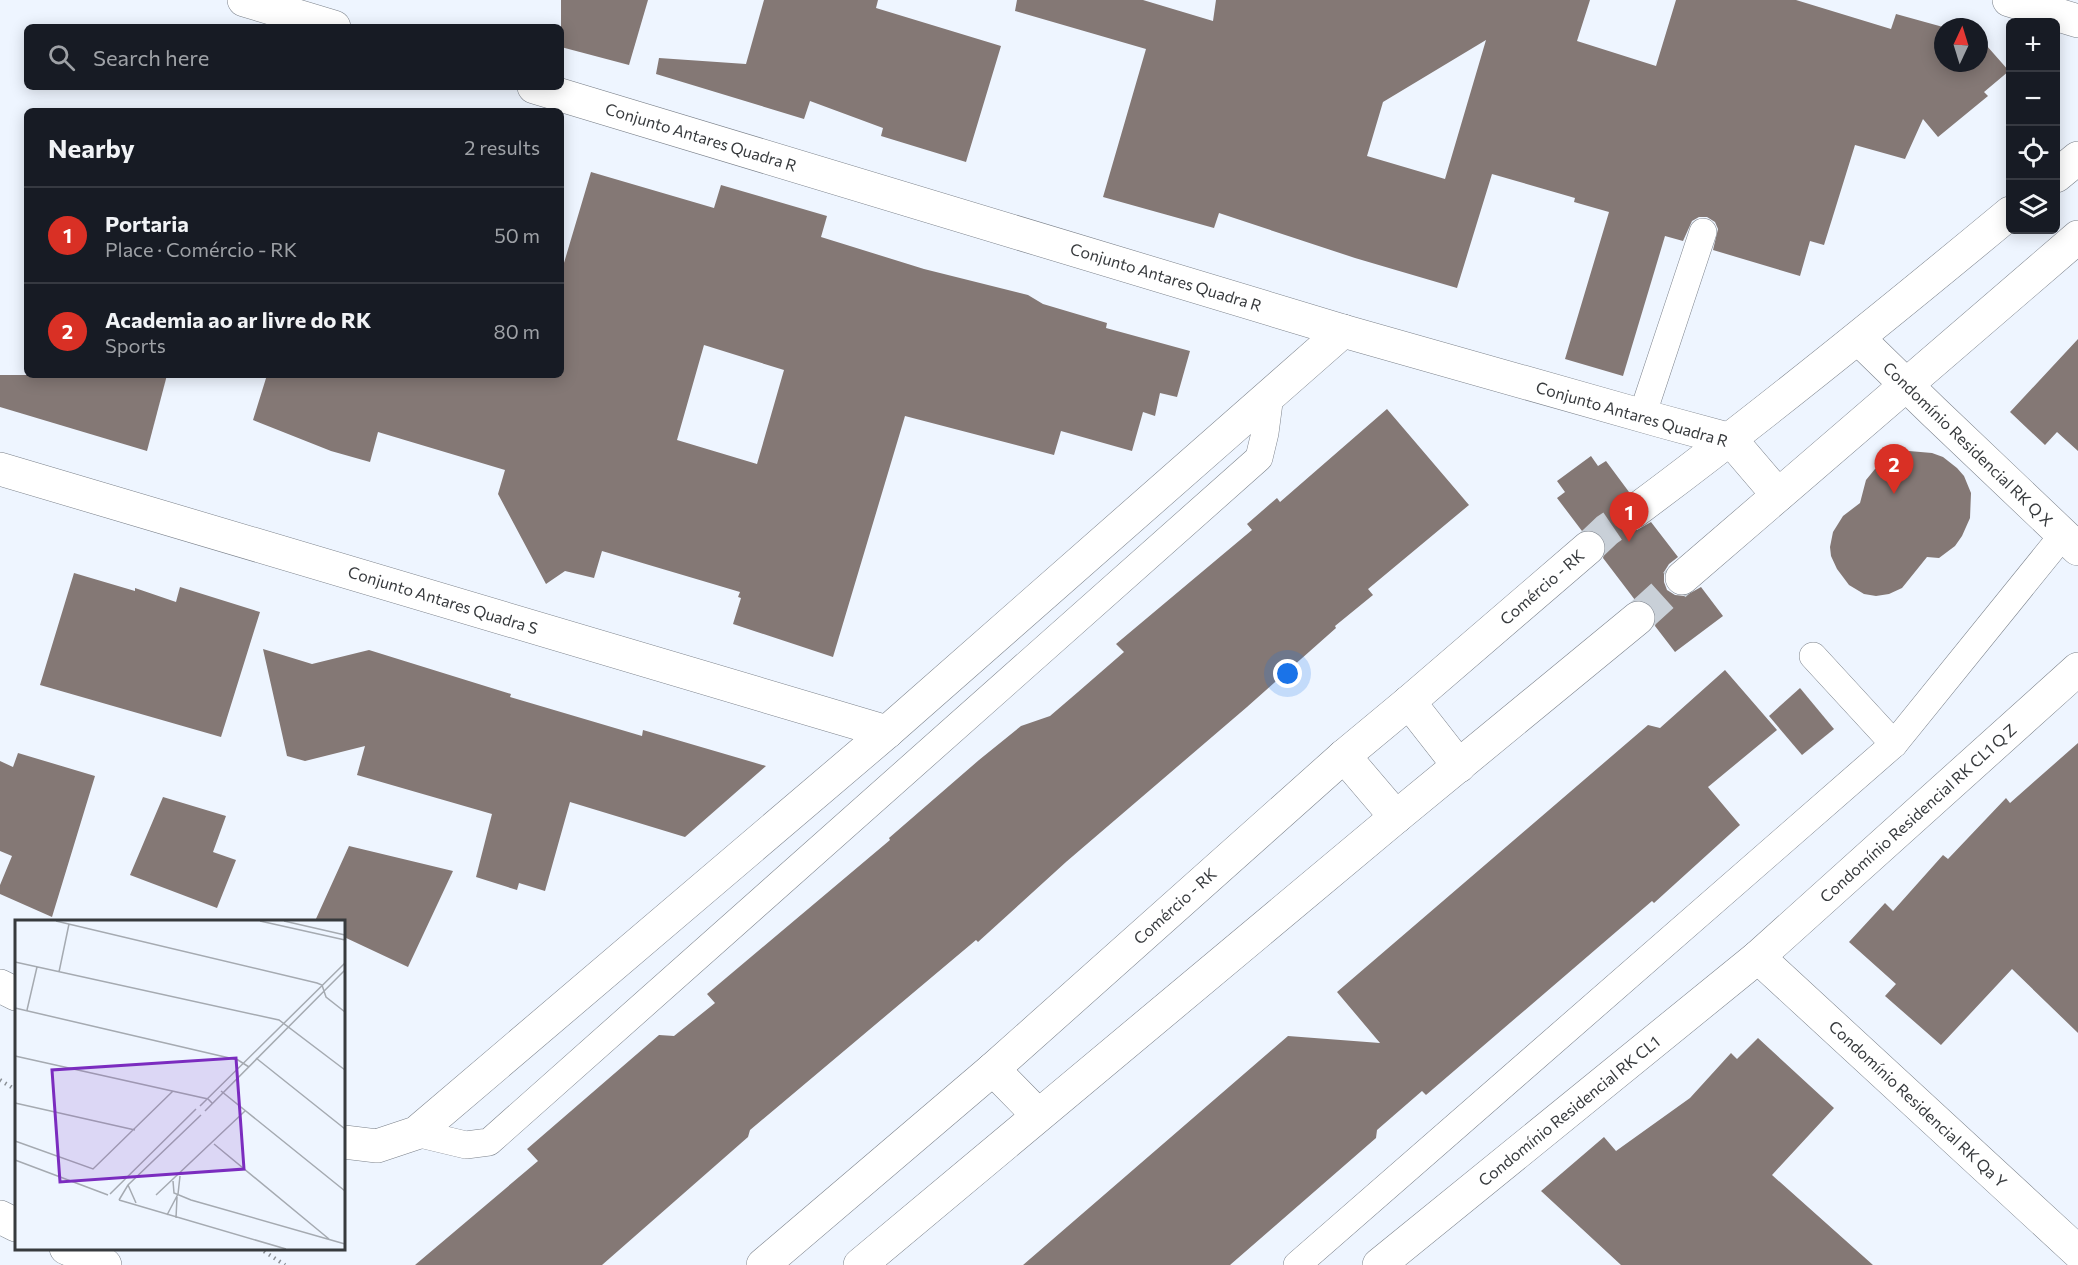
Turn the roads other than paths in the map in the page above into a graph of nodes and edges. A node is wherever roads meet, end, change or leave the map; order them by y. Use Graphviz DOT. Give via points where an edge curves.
graph roads {
  1 [pos="244,0"];
  2 [pos="2009,0"];
  3 [pos="2078,21"];
  4 [pos="324,24"];
  5 [pos="544,90"];
  6 [pos="2078,158"];
  7 [pos="2060,172"];
  8 [pos="2006,216"];
  9 [pos="1702,232"];
  10 [pos="2078,237"];
  11 [pos="1343,331"];
  12 [pos="1859,339"];
  13 [pos="1906,386"];
  14 [pos="1270,395"];
  15 [pos="1642,416"];
  16 [pos="1731,440"];
  17 [pos="0,469"];
  18 [pos="1778,495"];
  19 [pos="1635,511"];
  20 [pos="2070,542"];
  21 [pos="1588,548"];
  22 [pos="1682,578"];
  23 [pos="1638,618"];
  24 [pos="1813,656"];
  25 [pos="2078,669"];
  26 [pos="1409,702"];
  27 [pos="887,732"];
  28 [pos="1893,744"];
  29 [pos="1344,756"];
  30 [pos="1459,766"];
  31 [pos="1396,817"];
  32 [pos="1758,957"];
  33 [pos="0,986"];
  34 [pos="15,994"];
  35 [pos="993,1069"];
  36 [pos="1038,1115"];
  37 [pos="416,1133"];
  38 [pos="345,1142"];
  39 [pos="0,1217"];
  40 [pos="15,1224"];
  41 [pos="2078,1252"];
  42 [pos="77,1255"];
  43 [pos="105,1265"];
  44 [pos="763,1265"];
  45 [pos="860,1265"];
  46 [pos="1297,1265"];
  47 [pos="1379,1265"];
  1 -- 4 [label="street"];
  2 -- 3 [label="street"];
  5 -- 11 [label="street, Conjunto Antares Quadra R"];
  6 -- 7 [label="street"];
  8 -- 12 [label="street"];
  9 -- 15 [label="lane"];
  10 -- 13 [label="street"];
  11 -- 14 [label="street"];
  11 -- 15 [label="street, Conjunto Antares Quadra R"];
  12 -- 13 [label="street, Condomínio Residencial RK Q X"];
  12 -- 16 [label="street"];
  13 -- 18 [label="street"];
  13 -- 20 [label="street, Condomínio Residencial RK Q X"];
  14 -- 27 [label="street"];
  14 -- 37 [label="lane" via="1259,458 489,1142 466,1145"];
  15 -- 16 [label="street, Conjunto Antares Quadra R"];
  16 -- 18 [label="street, Conjunto Antares Quadra R"];
  16 -- 19 [label="street"];
  17 -- 27 [label="street, Conjunto Antares Quadra S"];
  18 -- 22 [label="street"];
  20 -- 28 [label="lane"];
  21 -- 26 [label="street, Comércio - RK"];
  23 -- 30 [label="street"];
  24 -- 28 [label="lane"];
  25 -- 32 [label="street, Condomínio Residencial RK CL1 Q Z"];
  26 -- 29 [label="street, Comércio - RK"];
  26 -- 30 [label="street"];
  27 -- 37 [label="street"];
  28 -- 46 [label="lane"];
  29 -- 31 [label="street"];
  29 -- 35 [label="street, Comércio - RK"];
  30 -- 31 [label="street"];
  31 -- 36 [label="street"];
  32 -- 41 [label="street, Condomínio Residencial RK Qa Y"];
  32 -- 47 [label="street, Condomínio Residencial RK CL1"];
  33 -- 34 [label="street"];
  35 -- 36 [label="street"];
  35 -- 44 [label="street, Comércio - RK"];
  36 -- 45 [label="street"];
  37 -- 38 [label="street" via="377,1146"];
  39 -- 40 [label="street"];
  42 -- 43 [label="street"];
}
